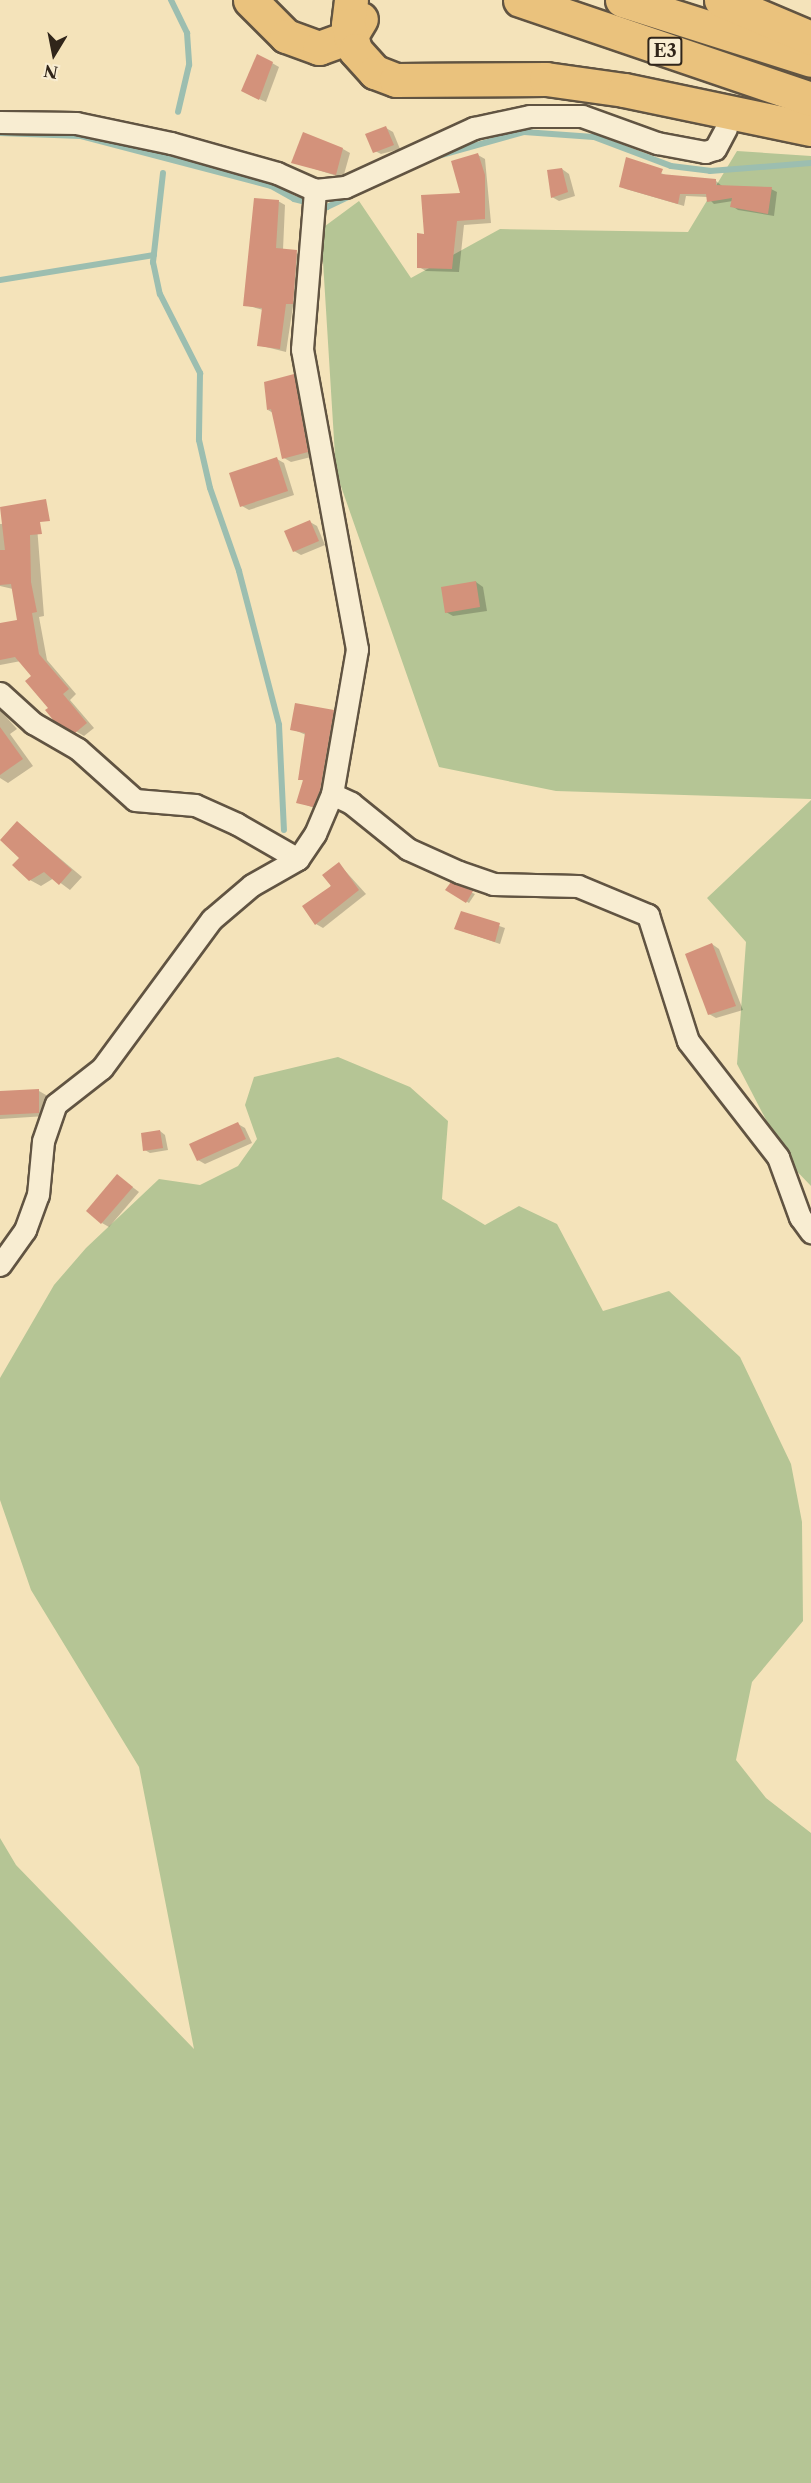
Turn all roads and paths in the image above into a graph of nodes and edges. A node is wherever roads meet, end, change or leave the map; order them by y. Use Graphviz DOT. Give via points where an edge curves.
graph roads {
  1 [pos="250,0"];
  2 [pos="351,0"];
  3 [pos="367,0"];
  4 [pos="520,0"];
  5 [pos="622,0"];
  6 [pos="721,0"];
  7 [pos="350,37"];
  8 [pos="811,39"];
  9 [pos="811,60"];
  10 [pos="811,99"];
  11 [pos="0,122"];
  12 [pos="726,128"];
  13 [pos="811,129"];
  14 [pos="313,200"];
  15 [pos="0,693"];
  16 [pos="332,794"];
  17 [pos="298,859"];
  18 [pos="811,1232"];
  19 [pos="0,1265"];
  1 -- 7 [label="highway" via="286,36 303,45 333,46"];
  2 -- 7 [label="highway"];
  3 -- 7 [label="highway"];
  4 -- 10 [label="highway, E3"];
  5 -- 9 [label="highway, E3"];
  6 -- 8 [label="highway"];
  7 -- 13 [label="highway" via="362,62 396,80 546,79 624,90"];
  11 -- 14 [label="street" via="76,123 171,143 277,173"];
  12 -- 14 [label="street" via="715,149 705,152 657,143 582,116 530,116 474,128"];
  14 -- 16 [label="street" via="302,349 357,649"];
  15 -- 17 [label="street" via="33,723 78,749 135,800 195,806 237,824"];
  16 -- 17 [label="street" via="315,834"];
  16 -- 18 [label="street" via="351,803 408,849 459,872 493,884 578,886 648,915 688,1041 778,1157 800,1217"];
  17 -- 19 [label="street" via="252,885 212,919 102,1068 56,1104 43,1141 38,1195 25,1230"];
}
